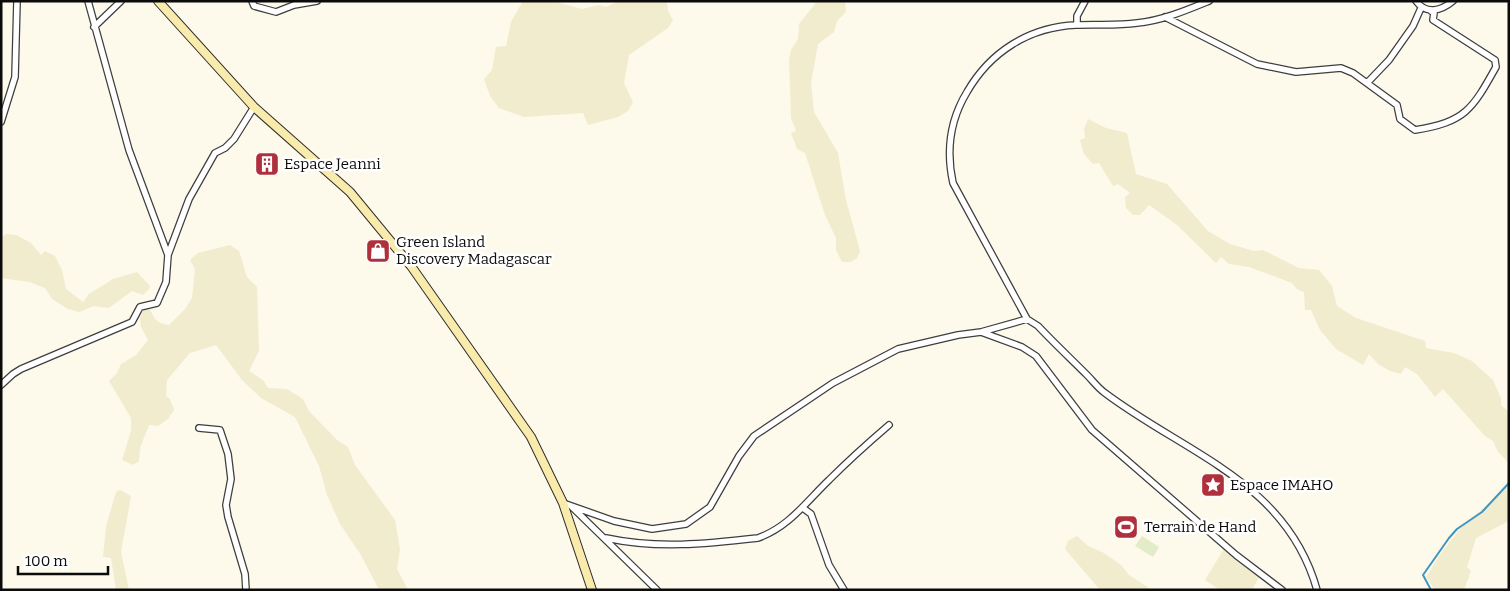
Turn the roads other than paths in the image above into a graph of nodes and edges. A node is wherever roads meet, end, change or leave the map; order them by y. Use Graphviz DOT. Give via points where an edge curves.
graph roads {
  1 [pos="17,1"];
  2 [pos="88,1"];
  3 [pos="121,1"];
  4 [pos="158,1"];
  5 [pos="252,1"];
  6 [pos="317,1"];
  7 [pos="1085,1"];
  8 [pos="1209,1"];
  9 [pos="1416,1"];
  10 [pos="1453,1"];
  11 [pos="1421,8"];
  12 [pos="1431,10"];
  13 [pos="1165,17"];
  14 [pos="1077,25"];
  15 [pos="94,27"];
  16 [pos="1368,82"];
  17 [pos="254,106"];
  18 [pos="1,122"];
  19 [pos="168,256"];
  20 [pos="1027,319"];
  21 [pos="981,332"];
  22 [pos="1,385"];
  23 [pos="889,426"];
  24 [pos="199,428"];
  25 [pos="563,502"];
  26 [pos="572,507"];
  27 [pos="803,508"];
  28 [pos="606,538"];
  29 [pos="246,590"];
  30 [pos="592,590"];
  31 [pos="657,590"];
  32 [pos="844,590"];
  33 [pos="1282,590"];
  34 [pos="1317,590"];
  1 -- 18 [label="street" via="16,77"];
  2 -- 15 [label="street"];
  3 -- 15 [label="street"];
  4 -- 17 [label="main road"];
  5 -- 6 [label="street" via="254,6 276,12 294,4"];
  7 -- 14 [label="street" via="1077,16"];
  8 -- 13 [label="street"];
  9 -- 11 [label="street"];
  10 -- 12 [label="street" via="1444,9"];
  11 -- 12 [label="street"];
  11 -- 16 [label="street" via="1413,26"];
  12 -- 16 [label="street" via="1433,20 1495,60 1496,67 1472,106 1457,118 1415,130 1400,119 1397,105"];
  13 -- 14 [label="street" via="1121,25"];
  13 -- 16 [label="street" via="1257,64 1296,72 1341,68"];
  14 -- 20 [label="street" via="1032,34 1012,44 985,65 956,112 950,137 949,162 953,183"];
  15 -- 19 [label="street" via="129,150"];
  17 -- 19 [label="street" via="234,139 215,153 186,207"];
  17 -- 25 [label="main road" via="350,192 398,248 531,437"];
  19 -- 22 [label="street" via="166,282 157,303 140,307 132,322 21,369"];
  20 -- 21 [label="street"];
  20 -- 34 [label="street" via="1104,392 1268,503 1300,546"];
  21 -- 26 [label="street" via="958,334 898,349 812,396 754,436 710,507 686,524 652,529"];
  21 -- 33 [label="street" via="1022,347 1036,356 1092,430 1236,555"];
  23 -- 27 [label="street"];
  24 -- 29 [label="street" via="220,430 228,454 231,490 226,505 245,574"];
  25 -- 26 [label="street"];
  25 -- 30 [label="main road"];
  26 -- 28 [label="street"];
  27 -- 28 [label="street" via="790,521 758,538 686,546 631,544"];
  27 -- 32 [label="street" via="811,514 829,565"];
  28 -- 31 [label="street"];
}
